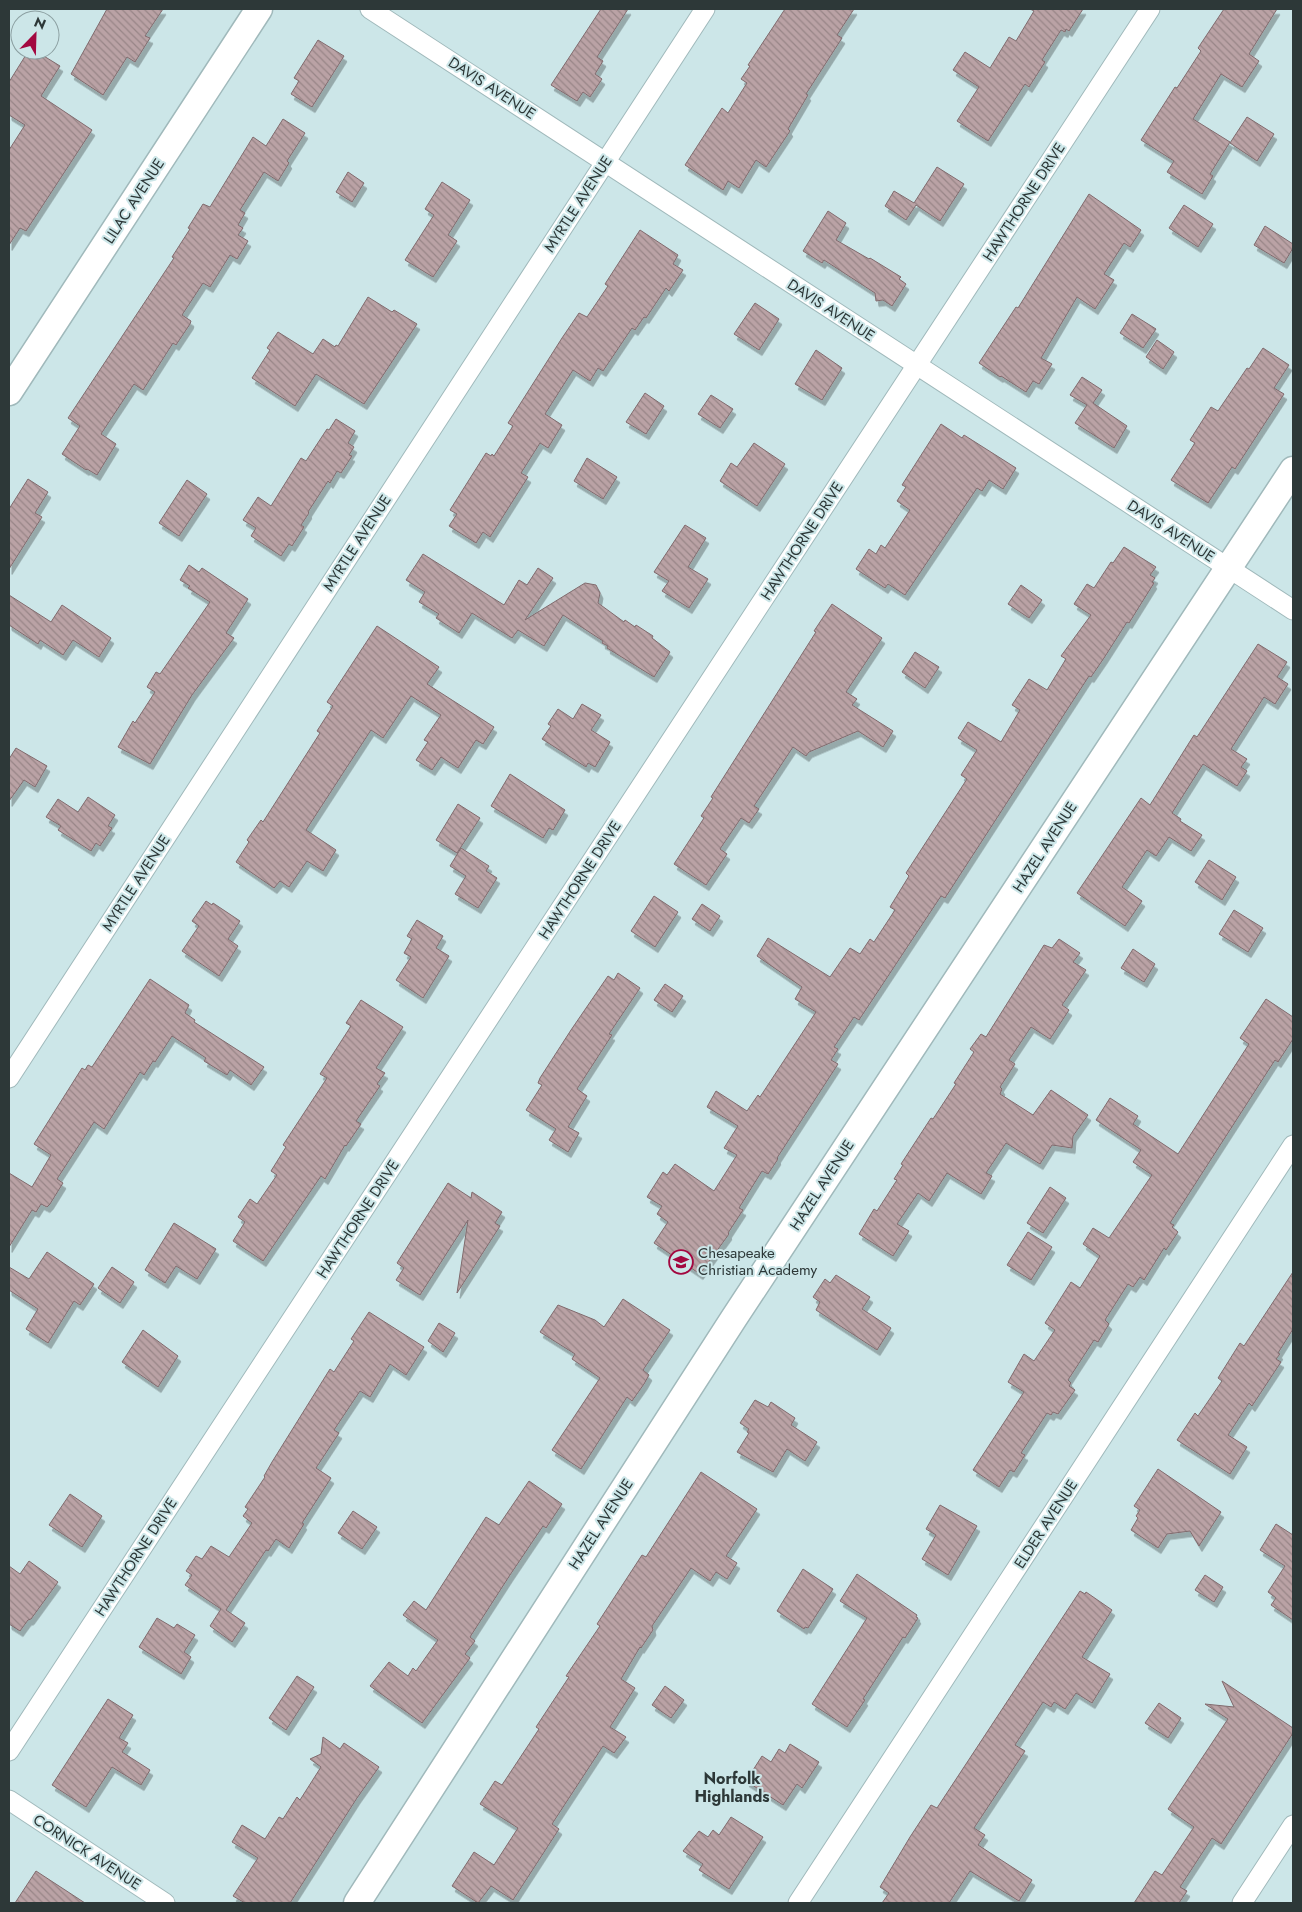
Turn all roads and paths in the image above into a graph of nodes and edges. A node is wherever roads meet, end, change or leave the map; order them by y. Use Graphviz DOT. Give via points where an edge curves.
graph roads {
  1 [pos="259,9"];
  2 [pos="370,9"];
  3 [pos="705,9"];
  4 [pos="1150,9"];
  5 [pos="605,162"];
  6 [pos="917,365"];
  7 [pos="9,392"];
  8 [pos="1293,470"];
  9 [pos="1229,568"];
  10 [pos="1293,610"];
  11 [pos="9,1078"];
  12 [pos="1293,1145"];
  13 [pos="9,1751"];
  14 [pos="9,1800"];
  15 [pos="1293,1825"];
  16 [pos="165,1903"];
  17 [pos="357,1903"];
  18 [pos="798,1903"];
  19 [pos="1242,1903"];
  1 -- 7 [label="street, LILAC AVENUE"];
  2 -- 5 [label="street, DAVIS AVENUE"];
  3 -- 5 [label="street, MYRTLE AVENUE"];
  4 -- 6 [label="street, HAWTHORNE DRIVE"];
  5 -- 6 [label="street, DAVIS AVENUE"];
  5 -- 11 [label="street, MYRTLE AVENUE"];
  6 -- 9 [label="street, DAVIS AVENUE"];
  6 -- 13 [label="street, HAWTHORNE DRIVE"];
  8 -- 9 [label="street, HAZEL AVENUE"];
  9 -- 10 [label="street, DAVIS AVENUE"];
  9 -- 17 [label="street, HAZEL AVENUE" via="734,1318"];
  12 -- 18 [label="street, ELDER AVENUE"];
  14 -- 16 [label="street, CORNICK AVENUE"];
  15 -- 19 [label="street"];
}
